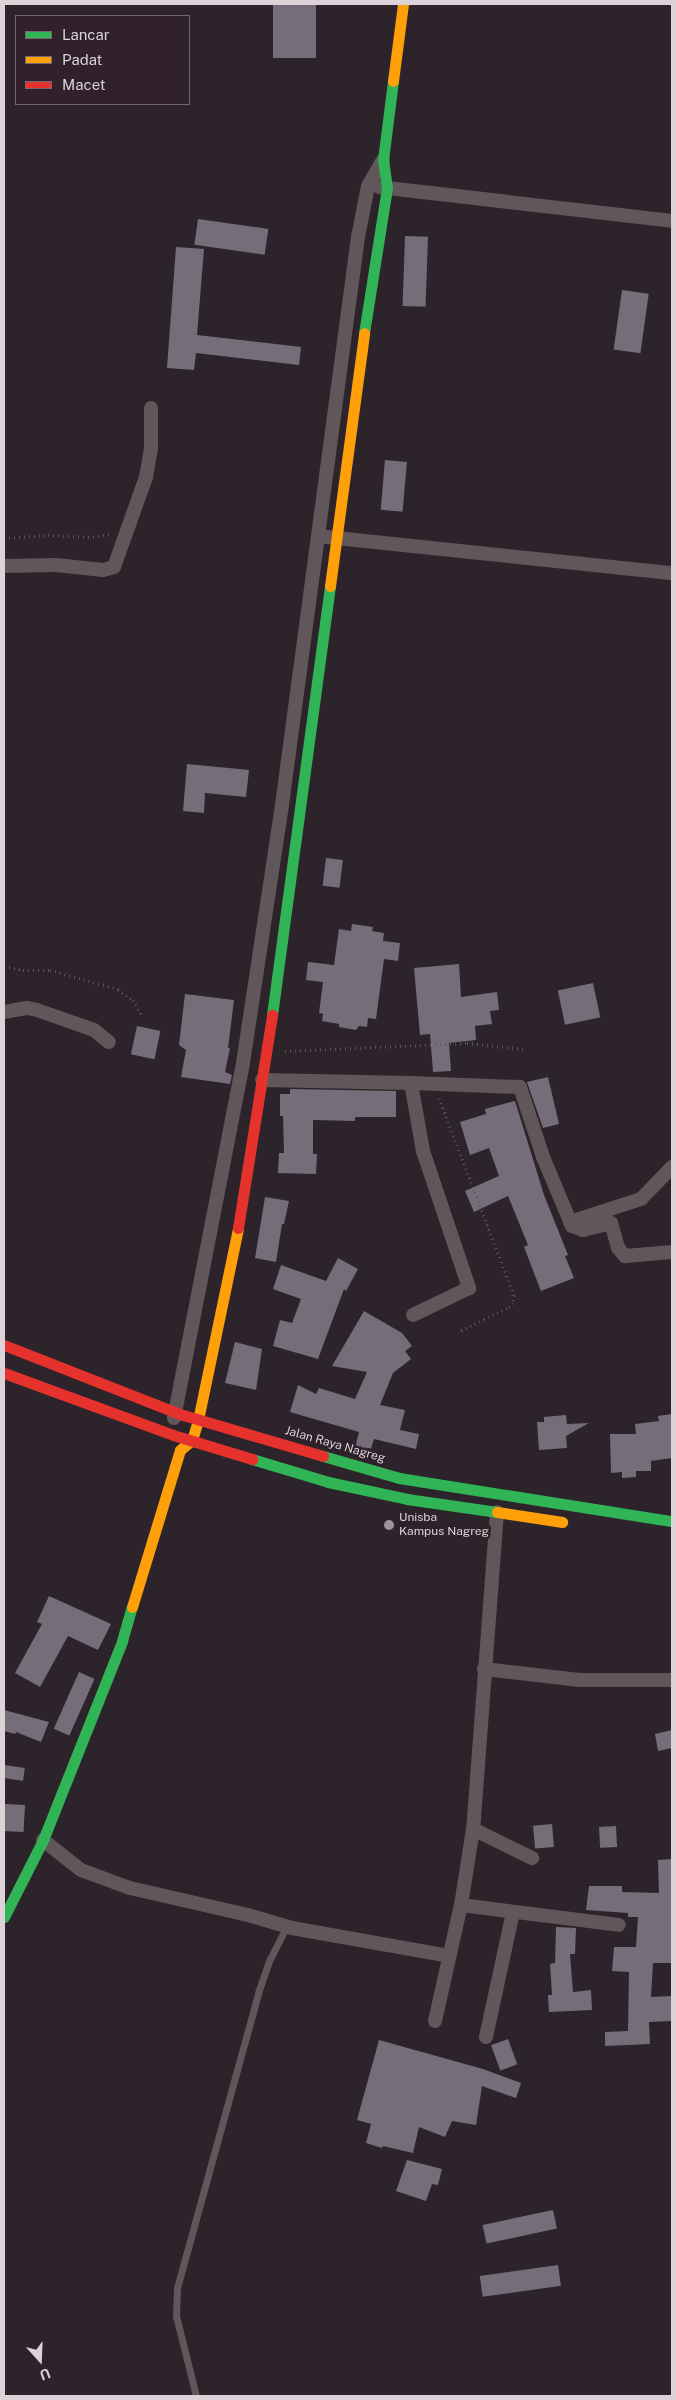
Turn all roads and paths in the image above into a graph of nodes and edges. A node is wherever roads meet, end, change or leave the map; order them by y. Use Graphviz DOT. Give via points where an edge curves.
graph roads {
  1 [pos="403,4"];
  2 [pos="383,160"];
  3 [pos="368,186"];
  4 [pos="387,188"];
  5 [pos="672,221"];
  6 [pos="151,408"];
  7 [pos="112,531"];
  8 [pos="318,536"];
  9 [pos="4,538"];
  10 [pos="337,538"];
  11 [pos="4,566"];
  12 [pos="672,573"];
  13 [pos="4,966"];
  14 [pos="4,1012"];
  15 [pos="141,1014"];
  16 [pos="109,1042"];
  17 [pos="524,1049"];
  18 [pos="266,1051"];
  19 [pos="262,1080"];
  20 [pos="411,1082"];
  21 [pos="434,1084"];
  22 [pos="235,1107"];
  23 [pos="257,1113"];
  24 [pos="672,1167"];
  25 [pos="570,1222"];
  26 [pos="672,1252"];
  27 [pos="413,1315"];
  28 [pos="460,1330"];
  29 [pos="4,1345"];
  30 [pos="4,1373"];
  31 [pos="174,1411"];
  32 [pos="198,1420"];
  33 [pos="173,1435"];
  34 [pos="192,1440"];
  35 [pos="180,1450"];
  36 [pos="497,1512"];
  37 [pos="672,1521"];
  38 [pos="575,1523"];
  39 [pos="484,1669"];
  40 [pos="672,1680"];
  41 [pos="473,1828"];
  42 [pos="43,1840"];
  43 [pos="532,1858"];
  44 [pos="461,1905"];
  45 [pos="513,1912"];
  46 [pos="4,1918"];
  47 [pos="287,1926"];
  48 [pos="619,1926"];
  49 [pos="449,1956"];
  50 [pos="434,2020"];
  51 [pos="486,2037"];
  52 [pos="196,2396"];
  1 -- 2 [label="main road"];
  2 -- 3 [label="street"];
  2 -- 4 [label="main road"];
  3 -- 4 [label="street"];
  3 -- 8 [label="street" via="358,237"];
  4 -- 5 [label="street"];
  4 -- 10 [label="main road"];
  6 -- 11 [label="street" via="151,448 146,477 114,567 103,570"];
  7 -- 9 [label="path" via="105,536 92,537"];
  8 -- 10 [label="street"];
  8 -- 22 [label="street" via="282,804"];
  10 -- 12 [label="street"];
  10 -- 18 [label="main road"];
  13 -- 15 [label="path" via="50,970 118,989 133,1000"];
  14 -- 16 [label="street" via="27,1008 37,1010 86,1027"];
  17 -- 18 [label="path" via="467,1043"];
  18 -- 19 [label="main road"];
  19 -- 20 [label="street"];
  19 -- 23 [label="main road"];
  20 -- 21 [label="street"];
  20 -- 27 [label="street" via="421,1145 469,1288"];
  21 -- 25 [label="street" via="520,1087 543,1157"];
  21 -- 28 [label="path" via="514,1295 508,1308"];
  22 -- 23 [label="street"];
  22 -- 31 [label="street"];
  23 -- 32 [label="main road" via="244,1198"];
  24 -- 25 [label="street" via="641,1199"];
  25 -- 26 [label="street" via="583,1230 611,1223 618,1248 625,1256"];
  29 -- 31 [label="main road, Jalan Raya Nagreg"];
  30 -- 33 [label="main road"];
  31 -- 32 [label="main road, Jalan Raya Nagreg"];
  31 -- 33 [label="street"];
  32 -- 34 [label="main road"];
  32 -- 37 [label="main road, Jalan Raya Nagreg" via="400,1478"];
  33 -- 34 [label="main road"];
  33 -- 35 [label="street"];
  34 -- 35 [label="main road"];
  34 -- 36 [label="main road" via="328,1482 407,1499"];
  35 -- 42 [label="main road" via="122,1641"];
  36 -- 38 [label="main road"];
  36 -- 39 [label="street"];
  39 -- 40 [label="street" via="579,1680"];
  39 -- 41 [label="street"];
  41 -- 43 [label="street"];
  41 -- 44 [label="street"];
  42 -- 46 [label="main road"];
  42 -- 47 [label="street" via="81,1870 130,1888"];
  44 -- 45 [label="street"];
  44 -- 49 [label="street"];
  45 -- 48 [label="street"];
  45 -- 51 [label="street"];
  47 -- 49 [label="street"];
  47 -- 52 [label="lane" via="258,1993 177,2288 176,2316"];
  49 -- 50 [label="street"];
}
